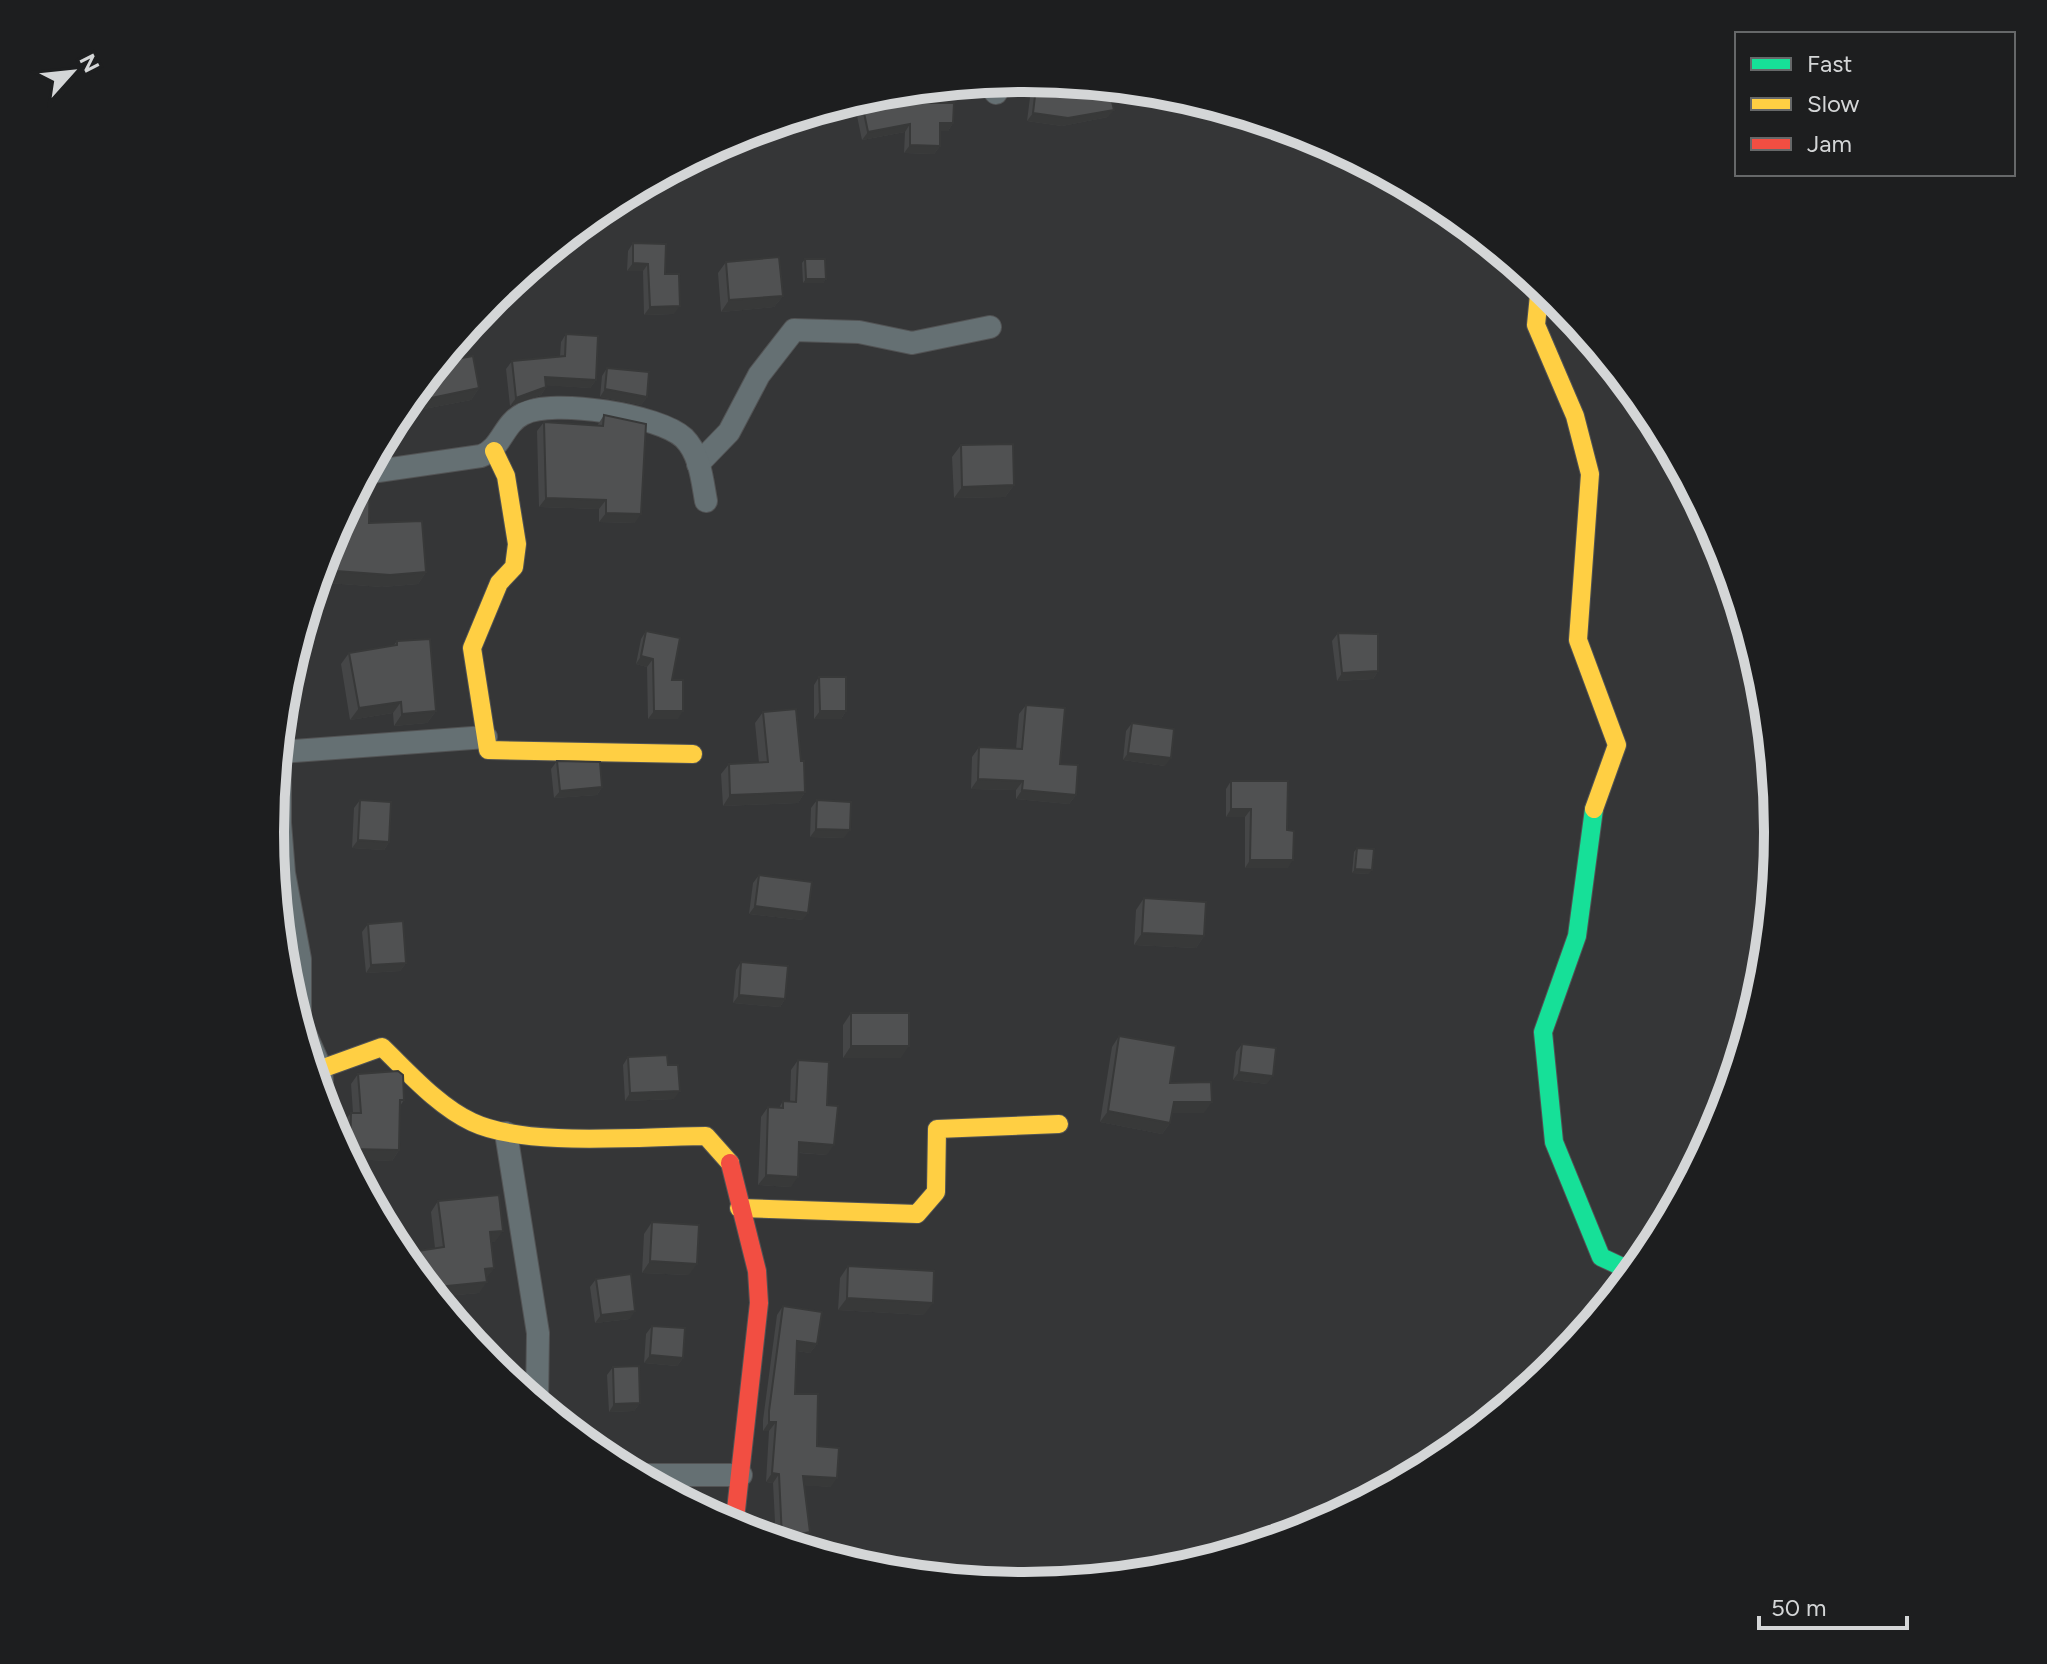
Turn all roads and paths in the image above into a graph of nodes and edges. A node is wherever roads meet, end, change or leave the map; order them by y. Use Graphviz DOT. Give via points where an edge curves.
graph roads {
  1 [pos="1538,301"];
  2 [pos="990,327"];
  3 [pos="494,451"];
  4 [pos="698,464"];
  5 [pos="378,472"];
  6 [pos="706,501"];
  7 [pos="486,737"];
  8 [pos="288,751"];
  9 [pos="693,754"];
  10 [pos="285,878"];
  11 [pos="300,983"];
  12 [pos="323,1068"];
  13 [pos="1059,1124"];
  14 [pos="506,1133"];
  15 [pos="739,1208"];
  16 [pos="1622,1267"];
  17 [pos="537,1389"];
  18 [pos="657,1475"];
  19 [pos="741,1475"];
  20 [pos="737,1515"];
  1 -- 16 [label="street" via="1536,325 1575,416 1590,474 1578,640 1617,745 1596,798 1577,936 1543,1032 1554,1142 1601,1257"];
  2 -- 4 [label="street" via="912,343 859,332 794,330 759,375 729,432"];
  3 -- 4 [label="street" via="522,414 580,408 657,424 681,436"];
  3 -- 5 [label="street"];
  3 -- 7 [label="street" via="506,476 517,544 514,567 499,583 472,648"];
  4 -- 6 [label="street"];
  7 -- 8 [label="street"];
  7 -- 9 [label="street" via="488,750"];
  10 -- 11 [label="street"];
  12 -- 14 [label="street" via="382,1047 423,1088 474,1123"];
  13 -- 15 [label="street" via="937,1129 936,1192 917,1214"];
  14 -- 15 [label="street" via="706,1136 733,1167"];
  14 -- 17 [label="street" via="538,1333"];
  15 -- 19 [label="street" via="756,1259 759,1289"];
  18 -- 19 [label="street"];
  19 -- 20 [label="street"];
}
